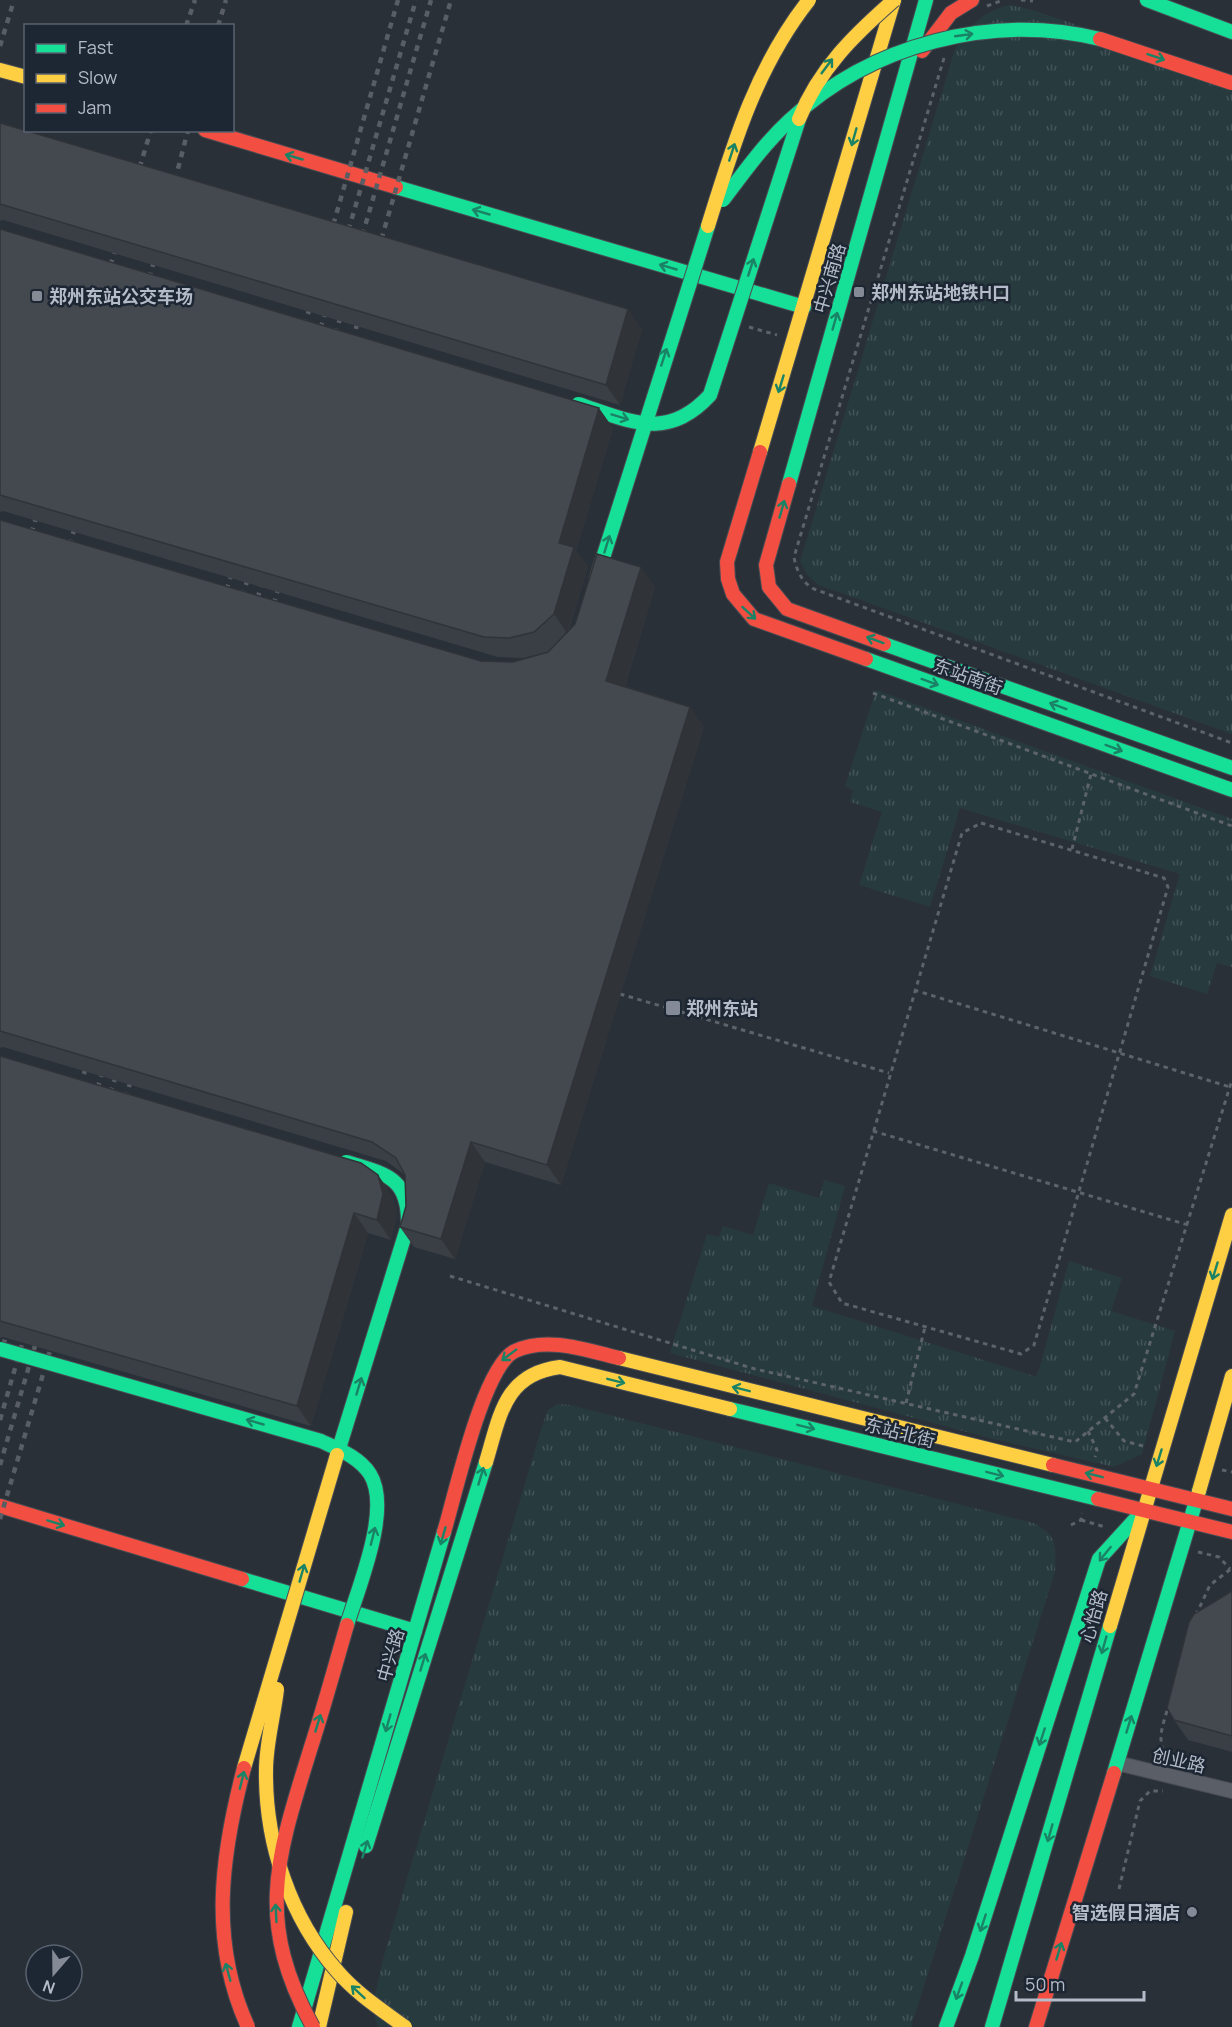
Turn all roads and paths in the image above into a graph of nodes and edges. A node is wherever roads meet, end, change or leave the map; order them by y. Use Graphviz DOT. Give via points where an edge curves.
graph roads {
  1 [pos="809,0"];
  2 [pos="893,0"];
  3 [pos="926,0"];
  4 [pos="1003,0"];
  5 [pos="1021,0"];
  6 [pos="1147,0"];
  7 [pos="1033,1"];
  8 [pos="978,4"];
  9 [pos="1232,32"];
  10 [pos="947,47"];
  11 [pos="0,70"];
  12 [pos="24,76"];
  13 [pos="1232,83"];
  14 [pos="894,114"];
  15 [pos="212,132"];
  16 [pos="708,225"];
  17 [pos="804,308"];
  18 [pos="568,401"];
  19 [pos="727,562"];
  20 [pos="766,565"];
  21 [pos="591,595"];
  22 [pos="873,693"];
  23 [pos="1232,743"];
  24 [pos="1232,768"];
  25 [pos="1091,774"];
  26 [pos="1232,790"];
  27 [pos="1232,826"];
  28 [pos="1072,849"];
  29 [pos="914,990"];
  30 [pos="620,994"];
  31 [pos="1120,1053"];
  32 [pos="889,1073"];
  33 [pos="1232,1080"];
  34 [pos="1230,1087"];
  35 [pos="873,1130"];
  36 [pos="336,1159"];
  37 [pos="1079,1192"];
  38 [pos="1232,1215"];
  39 [pos="1188,1225"];
  40 [pos="450,1276"];
  41 [pos="925,1327"];
  42 [pos="565,1345"];
  43 [pos="0,1348"];
  44 [pos="560,1367"];
  45 [pos="1232,1376"];
  46 [pos="906,1403"];
  47 [pos="1150,1489"];
  48 [pos="1196,1500"];
  49 [pos="0,1506"];
  50 [pos="1232,1509"];
  51 [pos="1143,1510"];
  52 [pos="1081,1520"];
  53 [pos="1190,1521"];
  54 [pos="1124,1532"];
  55 [pos="1232,1532"];
  56 [pos="1183,1548"];
  57 [pos="1231,1569"];
  58 [pos="1194,1620"];
  59 [pos="416,1631"];
  60 [pos="283,1638"];
  61 [pos="1169,1705"];
  62 [pos="1168,1758"];
  63 [pos="1117,1763"];
  64 [pos="1171,1791"];
  65 [pos="1232,1791"];
  66 [pos="1119,1889"];
  67 [pos="248,2027"];
  68 [pos="299,2027"];
  69 [pos="313,2027"];
  70 [pos="319,2027"];
  71 [pos="405,2027"];
  72 [pos="946,2027"];
  73 [pos="992,2027"];
  74 [pos="1036,2027"];
  16 -- 1 [label="street, one-way, bridge" via="741,123 766,63"];
  2 -- 17 [label="street, 中兴南路, one-way"];
  18 -- 2 [label="street, one-way, bridge" via="636,422 664,425 682,421 702,405 710,395 810,92 836,54"];
  3 -- 14 [label="street, 中兴南路"];
  4 -- 8 [label="path"];
  5 -- 7 [label="path"];
  6 -- 9 [label="street"];
  8 -- 14 [label="street" via="951,13 923,49"];
  10 -- 23 [label="path" via="794,557 796,569 814,589"];
  11 -- 12 [label="street"];
  16 -- 13 [label="street, one-way, bridge" via="760,148 794,114 832,85 918,44 997,31 1077,34 1112,41"];
  20 -- 14 [label="street, 中兴南路, one-way"];
  17 -- 15 [label="street, one-way"];
  21 -- 16 [label="street, one-way, bridge"];
  17 -- 19 [label="street, 中兴南路, one-way"];
  19 -- 26 [label="street, 东站南街, one-way" via="731,591 754,619"];
  24 -- 20 [label="street, 东站南街, one-way" via="787,609 769,587"];
  22 -- 25 [label="path"];
  25 -- 27 [label="path"];
  25 -- 28 [label="path"];
  28 -- 29 [label="path" via="981,824 962,833"];
  28 -- 31 [label="path" via="1164,878 1168,887"];
  29 -- 31 [label="path"];
  29 -- 32 [label="path"];
  30 -- 32 [label="path"];
  31 -- 34 [label="path"];
  31 -- 37 [label="path"];
  32 -- 35 [label="path"];
  33 -- 34 [label="path"];
  34 -- 39 [label="path"];
  35 -- 37 [label="path"];
  35 -- 41 [label="path" via="829,1282 842,1303"];
  60 -- 36 [label="street, one-way, bridge" via="408,1225 410,1204 399,1182 381,1172"];
  37 -- 39 [label="path"];
  37 -- 41 [label="path" via="1034,1345 1021,1354"];
  38 -- 47 [label="street, 心怡路, one-way"];
  39 -- 46 [label="path" via="1134,1394 1075,1442"];
  40 -- 46 [label="path" via="755,1369"];
  41 -- 46 [label="path"];
  47 -- 42 [label="street, 东站北街, one-way"];
  42 -- 59 [label="street, 中兴路, one-way" via="519,1348 504,1357 494,1371"];
  69 -- 43 [label="street, one-way, bridge" via="297,1998 284,1958 277,1927 276,1883 288,1821 374,1533 379,1501 375,1479 356,1457 321,1440"];
  44 -- 51 [label="street, 东站北街, one-way"];
  70 -- 44 [label="street, 中兴路, one-way" via="346,1912 503,1408 513,1388 526,1376 537,1369"];
  45 -- 48 [label="street"];
  47 -- 48 [label="street, 东站北街"];
  47 -- 51 [label="street, 心怡路"];
  48 -- 50 [label="street, 东站北街"];
  48 -- 53 [label="street"];
  49 -- 59 [label="street, one-way"];
  51 -- 53 [label="street, 东站北街"];
  51 -- 54 [label="street"];
  51 -- 73 [label="street, 心怡路, one-way"];
  52 -- 54 [label="path"];
  53 -- 55 [label="street, 东站北街"];
  53 -- 56 [label="street"];
  54 -- 72 [label="street, one-way" via="1099,1559"];
  56 -- 57 [label="path" via="1219,1557"];
  63 -- 56 [label="street, one-way"];
  57 -- 58 [label="path" via="1204,1594"];
  59 -- 68 [label="street, 中兴路, one-way"];
  67 -- 60 [label="street, one-way, bridge" via="236,2003 223,1955 222,1886 241,1782"];
  71 -- 60 [label="street, one-way, bridge" via="336,1971 295,1907 286,1883 269,1821 266,1769"];
  61 -- 62 [label="path" via="1160,1737 1161,1749"];
  63 -- 65 [label="street, 创业路"];
  74 -- 63 [label="street, one-way"];
  64 -- 66 [label="path" via="1150,1791 1140,1801"];
}
